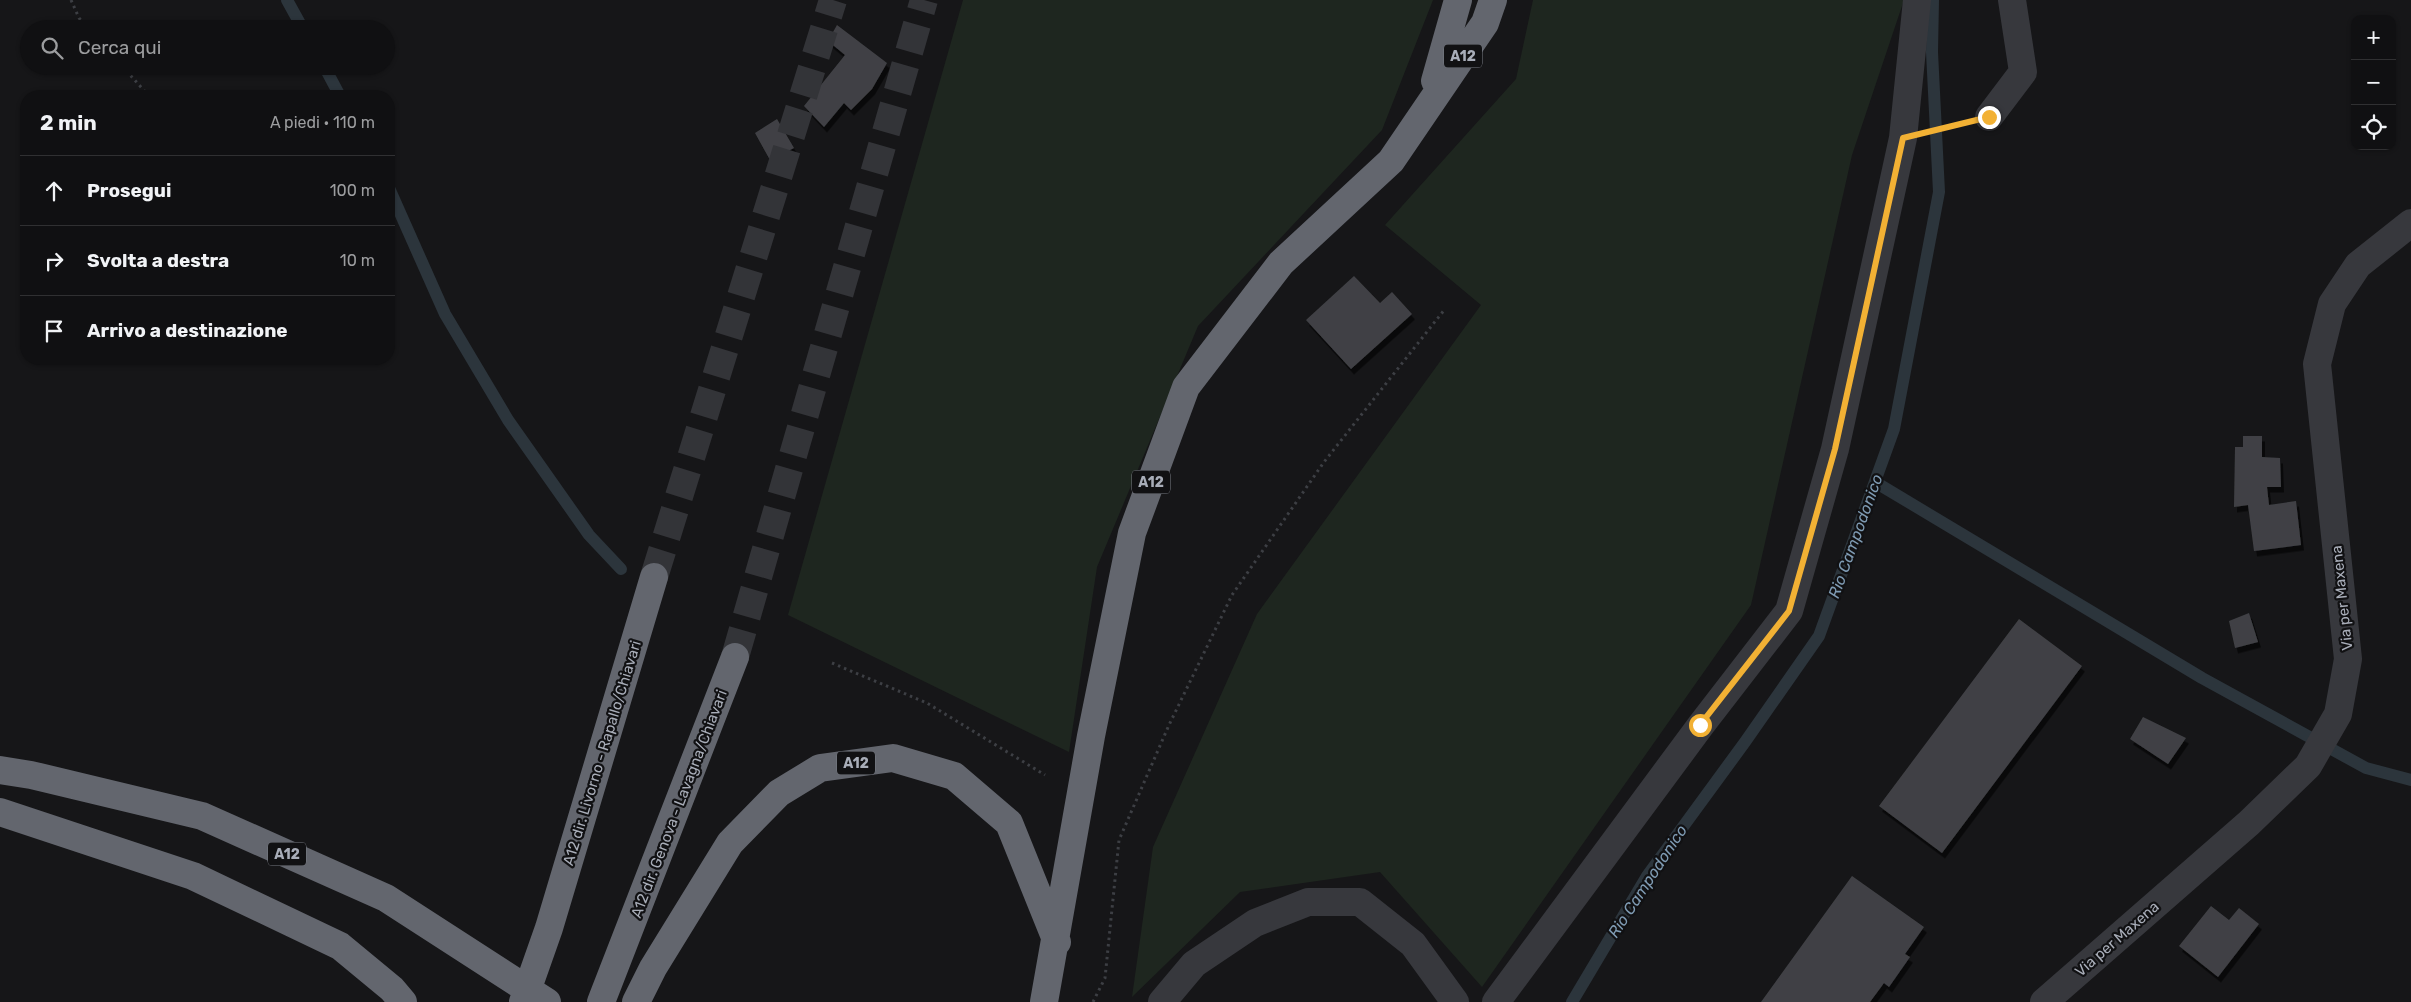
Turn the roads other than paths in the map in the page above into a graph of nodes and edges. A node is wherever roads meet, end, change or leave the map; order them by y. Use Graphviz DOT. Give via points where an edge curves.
graph roads {
  1 [pos="1458,0"];
  2 [pos="1493,0"];
  3 [pos="1917,0"];
  4 [pos="2012,0"];
  5 [pos="1426,109"];
  6 [pos="1989,117"];
  7 [pos="2411,224"];
  8 [pos="654,577"];
  9 [pos="736,657"];
  10 [pos="0,770"];
  11 [pos="0,812"];
  12 [pos="1056,942"];
  13 [pos="402,1002"];
  14 [pos="523,1002"];
  15 [pos="547,1002"];
  16 [pos="601,1002"];
  17 [pos="636,1002"];
  18 [pos="1044,1002"];
  19 [pos="1162,1002"];
  20 [pos="1455,1002"];
  21 [pos="1496,1002"];
  22 [pos="2044,1002"];
  1 -- 5 [label="highway, A12" via="1446,50"];
  2 -- 5 [label="highway, A12" via="1485,23"];
  3 -- 21 [label="street" via="1903,138 1835,449 1789,611 1700,725"];
  4 -- 6 [label="street" via="2023,72"];
  5 -- 12 [label="highway, A12" via="1391,161 1281,264 1186,387 1132,533 1091,736"];
  7 -- 22 [label="street, Via per Maxena" via="2352,273 2332,304 2317,364 2348,659 2338,714 2308,766 2249,823"];
  8 -- 14 [label="highway, A12 dir. Livorno - Rapallo/Chiavari" via="550,928"];
  9 -- 16 [label="highway, A12 dir. Genova - Lavagna/Chiavari"];
  10 -- 15 [label="highway, A12" via="202,816 386,898"];
  11 -- 13 [label="highway" via="194,876 340,946 392,989"];
  12 -- 17 [label="highway, A12" via="1009,823 954,776 893,758 820,768 779,793 730,843 653,968"];
  12 -- 18 [label="highway, A12"];
  19 -- 20 [label="street" via="1194,964 1255,923 1308,902 1360,902 1413,944"];
}
